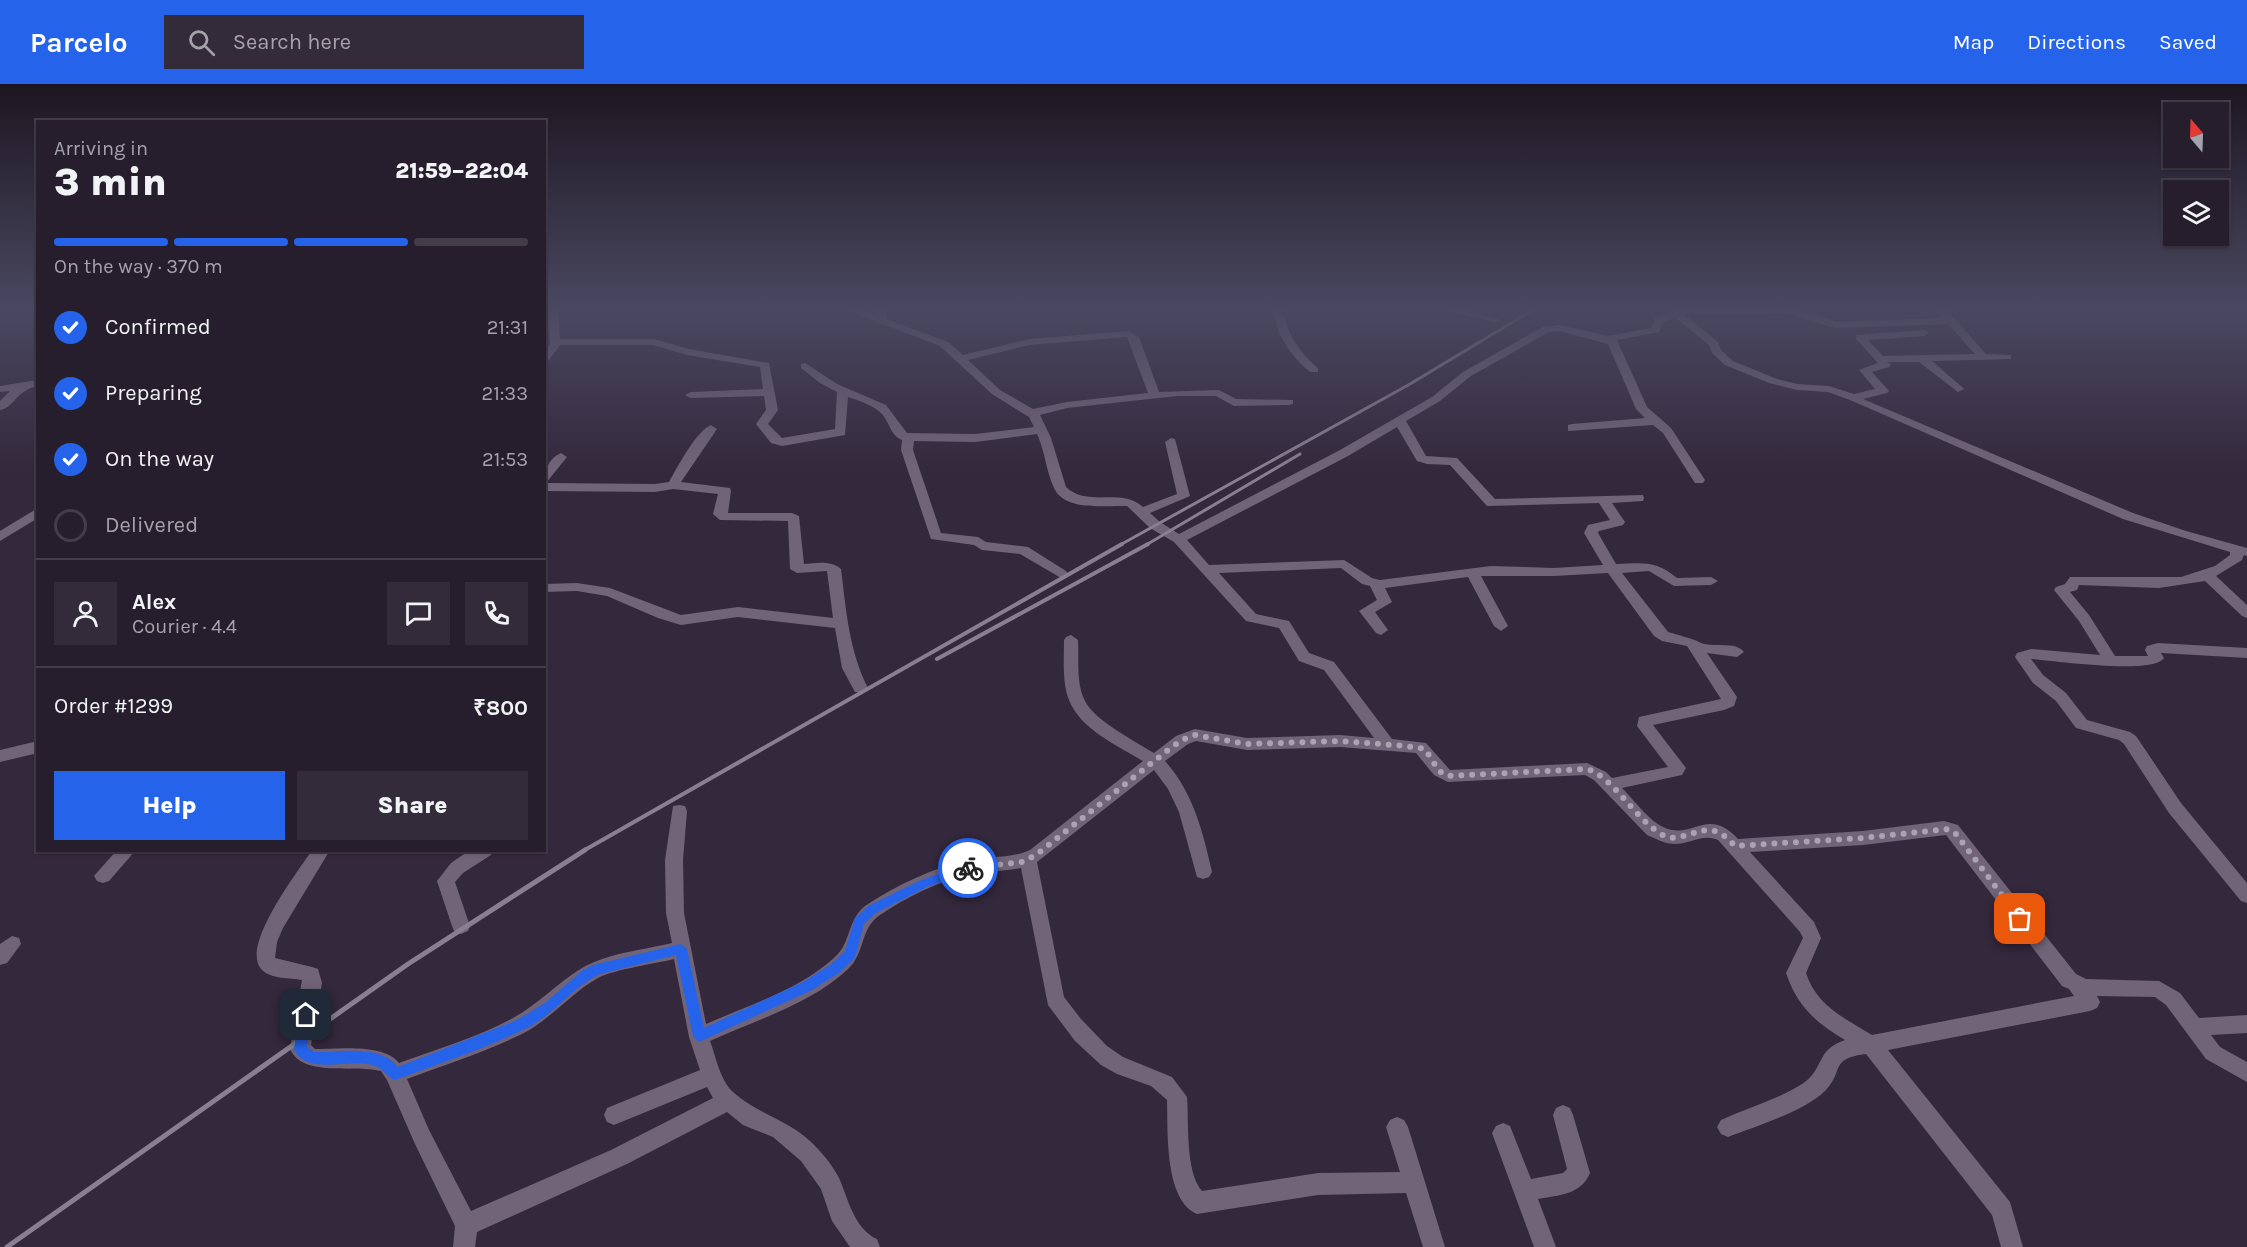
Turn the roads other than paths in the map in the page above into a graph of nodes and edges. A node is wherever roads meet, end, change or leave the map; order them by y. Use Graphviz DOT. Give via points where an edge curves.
graph roads {
  1 [pos="754,362"];
  2 [pos="972,362"];
  3 [pos="1143,362"];
  4 [pos="1304,362"];
  5 [pos="1488,362"];
  6 [pos="1622,362"];
  7 [pos="1728,362"];
  8 [pos="1883,362"];
  9 [pos="1926,362"];
  10 [pos="805,366"];
  11 [pos="1314,370"];
  12 [pos="36,383"];
  13 [pos="21,386"];
  14 [pos="0,389"];
  15 [pos="1958,389"];
  16 [pos="843,391"];
  17 [pos="768,392"];
  18 [pos="0,394"];
  19 [pos="1154,394"];
  20 [pos="691,395"];
  21 [pos="1856,398"];
  22 [pos="1288,402"];
  23 [pos="1,406"];
  24 [pos="1042,411"];
  25 [pos="1400,421"];
  26 [pos="1654,421"];
  27 [pos="1572,428"];
  28 [pos="711,429"];
  29 [pos="1042,430"];
  30 [pos="908,438"];
  31 [pos="1171,442"];
  32 [pos="561,457"];
  33 [pos="546,477"];
  34 [pos="1699,480"];
  35 [pos="674,485"];
  36 [pos="546,487"];
  37 [pos="1638,498"];
  38 [pos="1604,501"];
  39 [pos="1142,512"];
  40 [pos="36,513"];
  41 [pos="0,537"];
  42 [pos="1179,540"];
  43 [pos="2242,551"];
  44 [pos="1612,569"];
  45 [pos="1209,570"];
  46 [pos="1473,573"];
  47 [pos="1061,574"];
  48 [pos="2206,574"];
  49 [pos="1711,581"];
  50 [pos="1376,584"];
  51 [pos="546,588"];
  52 [pos="2247,613"];
  53 [pos="841,624"];
  54 [pos="1501,626"];
  55 [pos="1380,630"];
  56 [pos="1071,640"];
  57 [pos="1695,647"];
  58 [pos="1737,652"];
  59 [pos="2247,653"];
  60 [pos="2111,661"];
  61 [pos="860,688"];
  62 [pos="1387,744"];
  63 [pos="36,747"];
  64 [pos="0,756"];
  65 [pos="1155,761"];
  66 [pos="1609,785"];
  67 [pos="679,811"];
  68 [pos="1735,846"];
  69 [pos="126,852"];
  70 [pos="321,852"];
  71 [pos="482,852"];
  72 [pos="1028,859"];
  73 [pos="1203,872"];
  74 [pos="103,876"];
  75 [pos="2247,896"];
  76 [pos="461,926"];
  77 [pos="681,949"];
  78 [pos="2077,985"];
  79 [pos="2247,1024"];
  80 [pos="2193,1028"];
  81 [pos="699,1036"];
  82 [pos="1870,1044"];
  83 [pos="2247,1073"];
  84 [pos="395,1074"];
  85 [pos="712,1075"];
  86 [pos="729,1100"];
  87 [pos="614,1114"];
  88 [pos="1563,1115"];
  89 [pos="1397,1127"];
  90 [pos="1728,1127"];
  91 [pos="1503,1133"];
  92 [pos="1414,1182"];
  93 [pos="1525,1191"];
  94 [pos="466,1225"];
  95 [pos="464,1247"];
  96 [pos="863,1247"];
  97 [pos="869,1247"];
  98 [pos="1434,1247"];
  99 [pos="1545,1247"];
  100 [pos="2012,1247"];
  1 -- 17 [label="street" via="765,365"];
  2 -- 24 [label="street" via="996,392"];
  3 -- 19 [label="street"];
  4 -- 11 [label="street"];
  5 -- 25 [label="street"];
  6 -- 26 [label="street" via="1642,409"];
  7 -- 21 [label="street" via="1773,381 1829,389"];
  8 -- 21 [label="street" via="1885,365 1865,370 1883,391"];
  9 -- 15 [label="street"];
  10 -- 16 [label="street"];
  12 -- 13 [label="street"];
  13 -- 14 [label="street"];
  13 -- 18 [label="street"];
  13 -- 23 [label="street"];
  16 -- 17 [label="street" via="841,432 782,442 774,440 762,424 772,410"];
  16 -- 30 [label="street" via="882,407 896,423 899,434"];
  17 -- 20 [label="street"];
  19 -- 22 [label="street" via="1219,393 1234,403"];
  19 -- 24 [label="street"];
  21 -- 43 [label="street" via="2128,516"];
  24 -- 29 [label="street"];
  25 -- 38 [label="street" via="1421,458 1453,461 1492,503"];
  25 -- 42 [label="street"];
  26 -- 27 [label="street"];
  26 -- 34 [label="street" via="1667,431"];
  28 -- 35 [label="street"];
  29 -- 30 [label="street" via="975,438"];
  29 -- 39 [label="street" via="1060,488 1067,495 1080,501 1130,502"];
  30 -- 47 [label="street" via="908,450 936,536 1023,550"];
  31 -- 39 [label="street" via="1184,496"];
  32 -- 33 [label="street"];
  35 -- 36 [label="street"];
  35 -- 53 [label="street" via="724,490 720,514 724,517 792,517 796,567 834,569"];
  37 -- 38 [label="street"];
  38 -- 44 [label="street" via="1618,522 1593,528 1591,533"];
  39 -- 42 [label="street"];
  40 -- 41 [label="street"];
  42 -- 45 [label="street" via="1199,565"];
  43 -- 48 [label="street"];
  44 -- 46 [label="street"];
  44 -- 49 [label="street" via="1657,568 1674,582"];
  44 -- 57 [label="street" via="1659,633 1669,639 1690,641"];
  45 -- 50 [label="street" via="1344,564"];
  45 -- 62 [label="street" via="1251,618 1284,624 1304,657 1329,666"];
  46 -- 50 [label="street"];
  46 -- 54 [label="street"];
  48 -- 52 [label="street"];
  48 -- 60 [label="street" via="2170,582 2075,580 2072,587 2061,590"];
  50 -- 55 [label="street" via="1385,602 1366,611"];
  51 -- 53 [label="street" via="610,592 681,621 738,612"];
  53 -- 61 [label="street" via="850,668"];
  56 -- 65 [label="street" via="1079,705 1098,724"];
  57 -- 58 [label="street"];
  57 -- 66 [label="street" via="1729,702 1645,721 1678,768"];
  59 -- 60 [label="street" via="2154,648 2156,660"];
  60 -- 75 [label="street" via="2031,654 2022,657 2082,724 2130,740 2175,808"];
  62 -- 65 [label="street" via="1247,744 1195,735"];
  62 -- 66 [label="street" via="1420,747 1448,776 1577,768 1594,771"];
  63 -- 64 [label="street"];
  65 -- 72 [label="street"];
  65 -- 73 [label="street" via="1171,780 1193,824"];
  66 -- 68 [label="street" via="1662,836 1676,838 1712,829"];
  67 -- 77 [label="street" via="674,871"];
  68 -- 78 [label="street" via="1948,829 1956,834 2064,976"];
  68 -- 82 [label="street" via="1811,933 1796,973 1804,993 1826,1019"];
  69 -- 74 [label="street"];
  70 -- 84 [label="street" via="268,936 262,954 274,968 311,975 300,1049 311,1058 377,1060 387,1063"];
  71 -- 76 [label="street" via="457,868 446,881"];
  72 -- 81 [label="street" via="964,869 872,910 859,922 850,954 835,969"];
  72 -- 92 [label="street" via="1055,999 1063,1013 1106,1057 1171,1087 1177,1097 1184,1183 1190,1198 1197,1203 1318,1184"];
  77 -- 81 [label="street"];
  77 -- 84 [label="street" via="598,969 521,1024"];
  78 -- 80 [label="street" via="2159,989 2173,999"];
  78 -- 82 [label="street" via="2090,1002"];
  79 -- 80 [label="street"];
  80 -- 83 [label="street" via="2213,1053"];
  81 -- 85 [label="street"];
  82 -- 90 [label="street" via="1838,1051 1828,1060 1824,1074 1811,1090"];
  82 -- 100 [label="street" via="2002,1210"];
  84 -- 94 [label="street"];
  85 -- 86 [label="street"];
  85 -- 87 [label="street"];
  86 -- 94 [label="street" via="619,1157"];
  86 -- 96 [label="street" via="750,1118 780,1130 808,1154 830,1183 840,1213"];
  88 -- 93 [label="street" via="1579,1173 1568,1183"];
  89 -- 92 [label="street"];
  91 -- 93 [label="street"];
  92 -- 98 [label="street"];
  93 -- 99 [label="street"];
  94 -- 95 [label="street"];
  96 -- 97 [label="street"];
}
